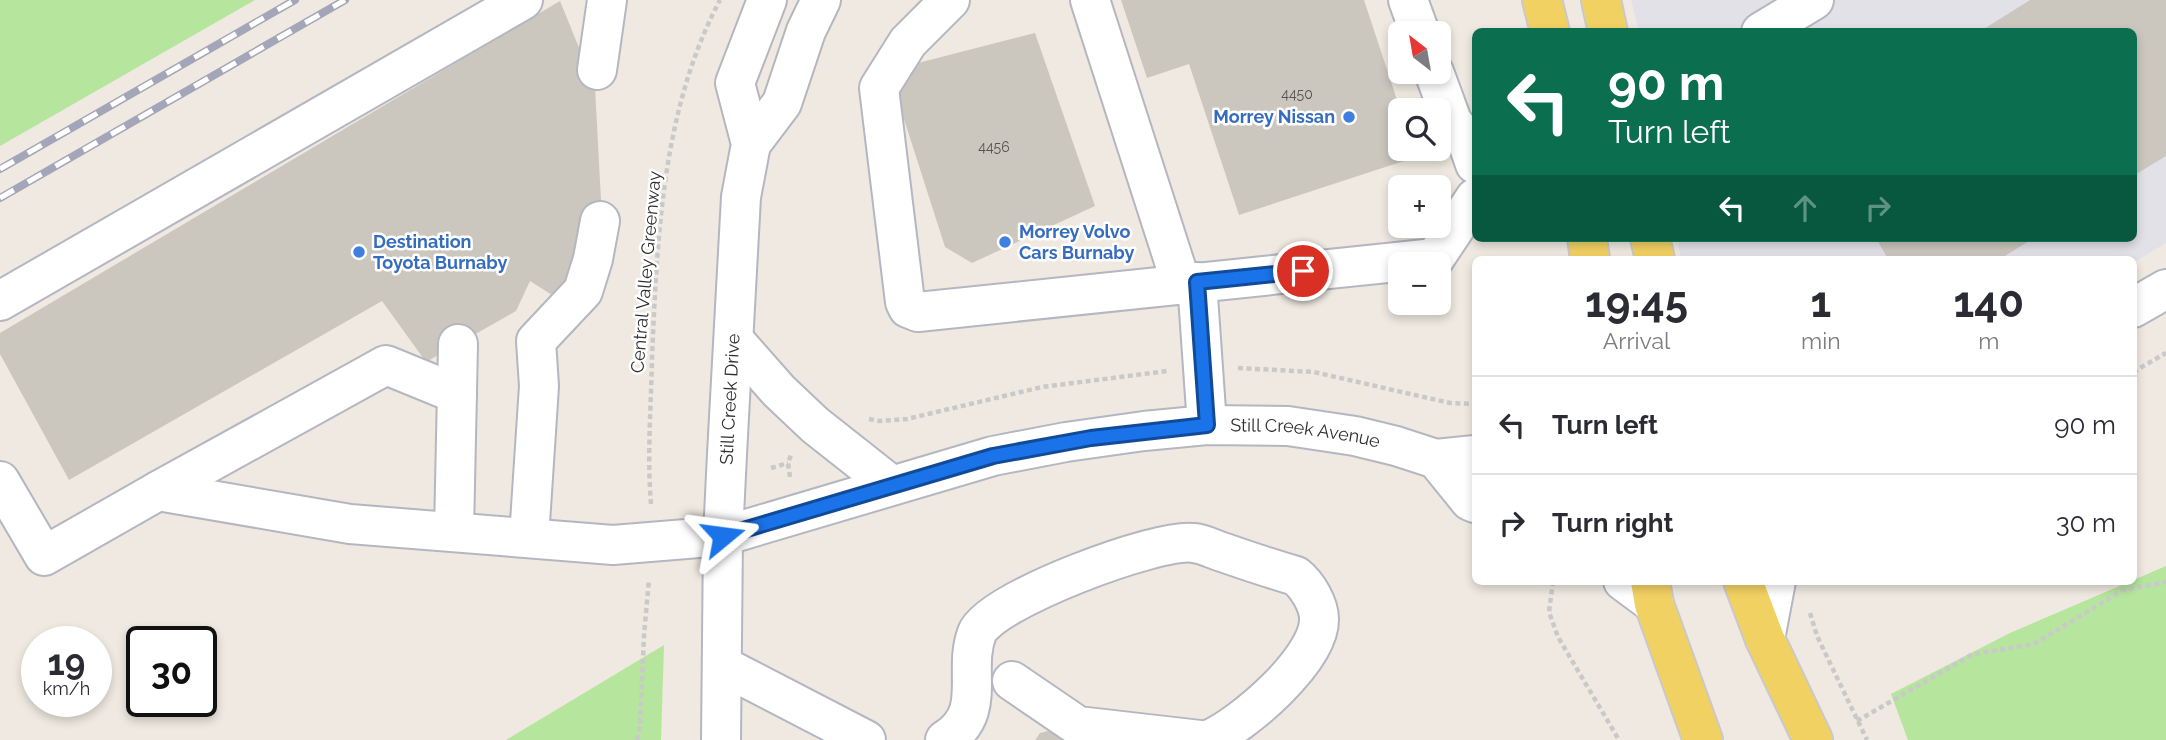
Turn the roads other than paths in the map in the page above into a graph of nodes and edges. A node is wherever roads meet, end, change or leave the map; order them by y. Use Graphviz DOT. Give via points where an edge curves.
graph roads {
  1 [pos="523,0"];
  2 [pos="607,0"];
  3 [pos="767,0"];
  4 [pos="821,0"];
  5 [pos="950,0"];
  6 [pos="1090,0"];
  7 [pos="1408,0"];
  8 [pos="1542,0"];
  9 [pos="1601,0"];
  10 [pos="1814,0"];
  11 [pos="1416,21"];
  12 [pos="1549,28"];
  13 [pos="1607,28"];
  14 [pos="1768,28"];
  15 [pos="597,70"];
  16 [pos="1438,84"];
  17 [pos="751,144"];
  18 [pos="1472,155"];
  19 [pos="1472,202"];
  20 [pos="600,221"];
  21 [pos="1189,283"];
  22 [pos="2166,289"];
  23 [pos="0,301"];
  24 [pos="2137,306"];
  25 [pos="734,340"];
  26 [pos="458,344"];
  27 [pos="457,394"];
  28 [pos="1207,425"];
  29 [pos="1472,455"];
  30 [pos="1436,459"];
  31 [pos="0,481"];
  32 [pos="891,485"];
  33 [pos="158,491"];
  34 [pos="1472,502"];
  35 [pos="454,532"];
  36 [pos="723,536"];
  37 [pos="529,538"];
  38 [pos="1633,585"];
  39 [pos="1745,585"];
  40 [pos="1775,585"];
  41 [pos="1652,593"];
  42 [pos="1765,639"];
  43 [pos="723,666"];
  44 [pos="1012,681"];
  45 [pos="721,740"];
  46 [pos="866,740"];
  47 [pos="945,740"];
  48 [pos="1200,740"];
  49 [pos="1208,740"];
  50 [pos="1703,740"];
  51 [pos="1812,740"];
  1 -- 23 [label="street"];
  2 -- 15 [label="street"];
  3 -- 17 [label="street, Still Creek Drive" via="735,83"];
  4 -- 17 [label="street, Still Creek Drive" via="782,103"];
  5 -- 21 [label="street" via="908,42 879,88 908,308 918,312"];
  6 -- 21 [label="street"];
  7 -- 11 [label="street"];
  8 -- 12 [label="main road"];
  9 -- 13 [label="main road"];
  10 -- 14 [label="street"];
  16 -- 18 [label="street"];
  17 -- 25 [label="street, Still Creek Drive" via="741,197"];
  19 -- 21 [label="street" via="1435,258"];
  20 -- 37 [label="street" via="583,291 536,341 539,386"];
  21 -- 28 [label="street"];
  22 -- 24 [label="street"];
  25 -- 32 [label="street" via="814,425"];
  25 -- 36 [label="street, Still Creek Drive"];
  26 -- 27 [label="street"];
  27 -- 33 [label="street" via="386,365"];
  27 -- 35 [label="street"];
  28 -- 30 [label="street, Still Creek Avenue" via="1288,426 1355,436"];
  28 -- 32 [label="street, Still Creek Avenue" via="1054,444"];
  29 -- 30 [label="street, Still Creek Avenue"];
  30 -- 34 [label="street"];
  31 -- 33 [label="street" via="44,556"];
  32 -- 36 [label="street, Still Creek Avenue"];
  33 -- 35 [label="street, Still Creek Avenue" via="350,524"];
  35 -- 37 [label="street, Still Creek Avenue"];
  36 -- 37 [label="street, Still Creek Avenue" via="613,545"];
  36 -- 43 [label="street, Still Creek Drive"];
  38 -- 41 [label="street"];
  39 -- 42 [label="main road"];
  40 -- 42 [label="street"];
  41 -- 50 [label="main road"];
  42 -- 51 [label="main road"];
  43 -- 45 [label="street, Still Creek Drive"];
  43 -- 46 [label="street"];
  44 -- 48 [label="street" via="1078,726"];
  47 -- 49 [label="street" via="966,721 972,702 976,635 982,623 1063,579 1111,561 1193,542 1296,576 1305,584 1319,618 1313,644 1282,683 1225,733"];
}
